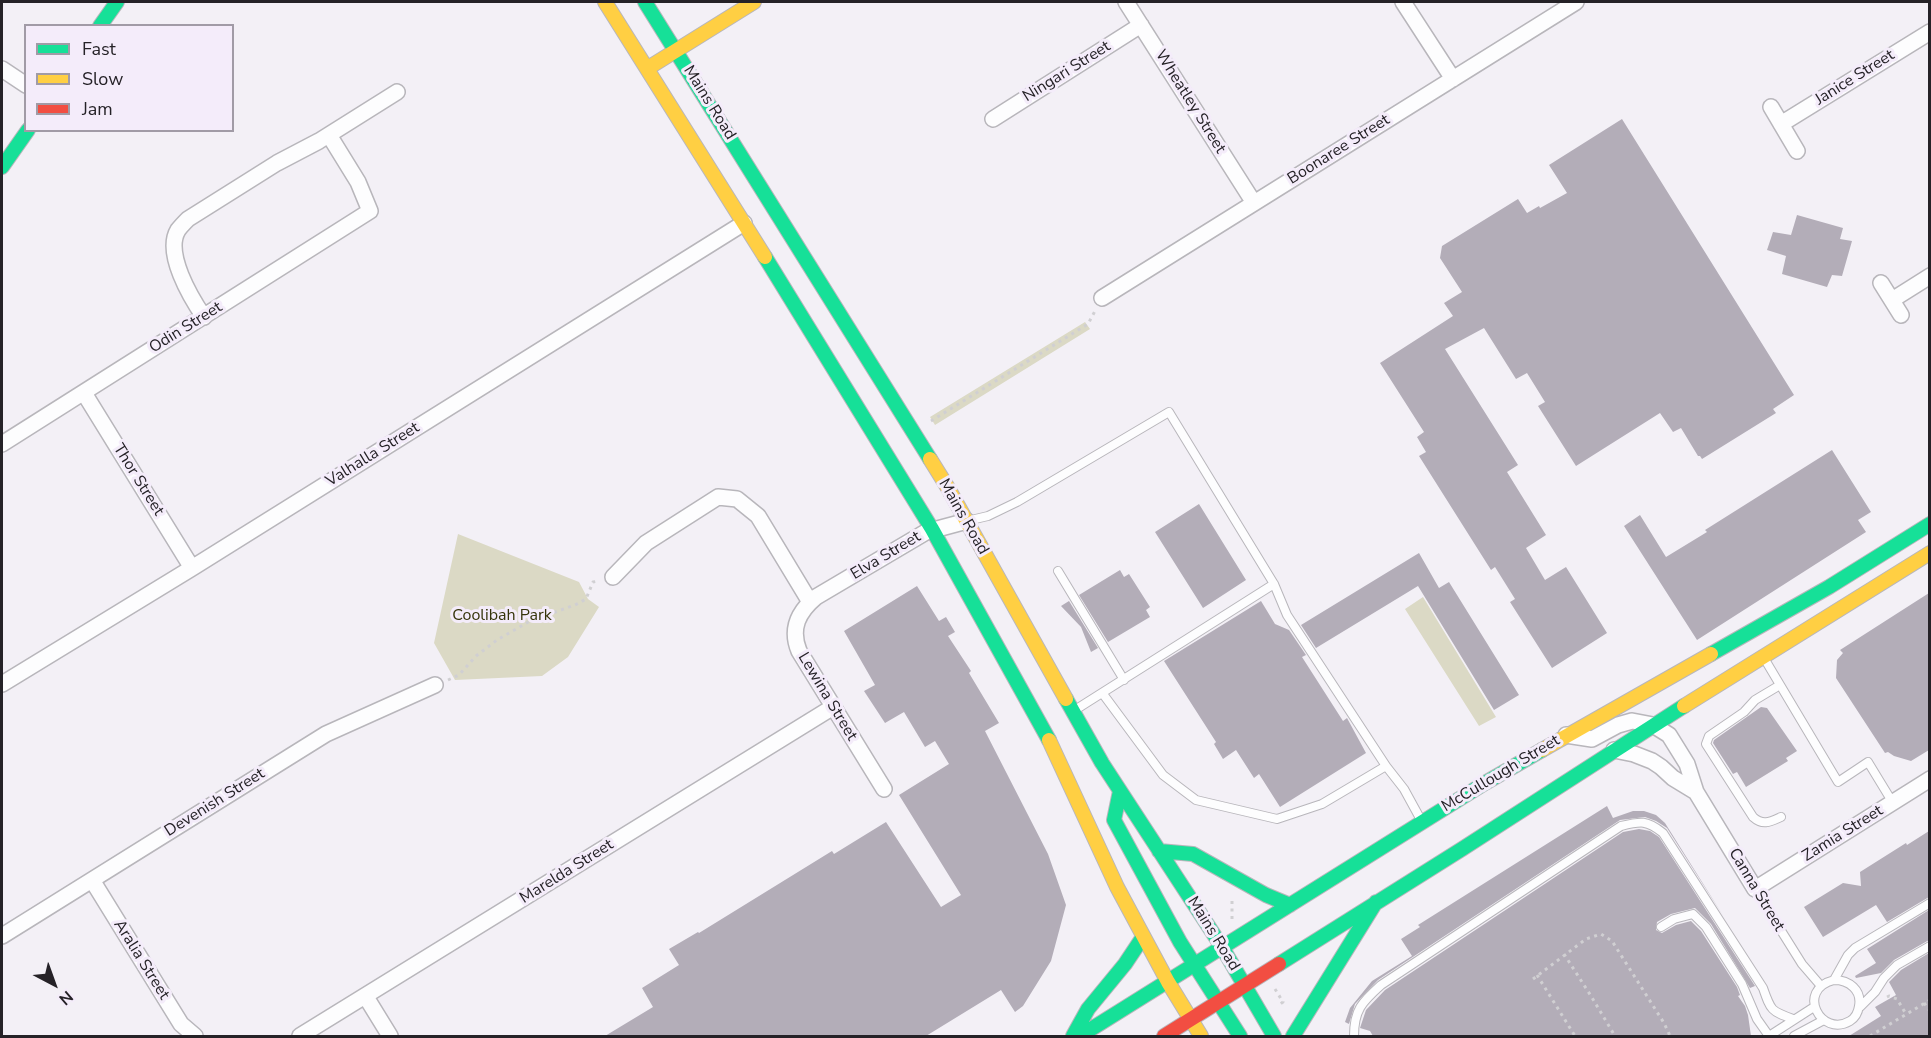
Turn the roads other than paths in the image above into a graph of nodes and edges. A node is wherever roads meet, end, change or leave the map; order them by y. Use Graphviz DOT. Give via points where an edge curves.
graph roads {
  1 [pos="117,2"];
  2 [pos="605,2"];
  3 [pos="645,2"];
  4 [pos="754,2"];
  5 [pos="1126,2"];
  6 [pos="1404,2"];
  7 [pos="1576,2"];
  8 [pos="101,24"];
  9 [pos="1141,25"];
  10 [pos="1929,32"];
  11 [pos="676,50"];
  12 [pos="648,68"];
  13 [pos="2,69"];
  14 [pos="1453,79"];
  15 [pos="24,85"];
  16 [pos="397,92"];
  17 [pos="1771,107"];
  18 [pos="993,119"];
  19 [pos="1781,124"];
  20 [pos="27,132"];
  21 [pos="329,135"];
  22 [pos="1797,151"];
  23 [pos="2,167"];
  24 [pos="1254,203"];
  25 [pos="744,223"];
  26 [pos="1929,276"];
  27 [pos="1881,284"];
  28 [pos="1102,298"];
  29 [pos="1892,300"];
  30 [pos="1901,315"];
  31 [pos="204,317"];
  32 [pos="84,393"];
  33 [pos="2,444"];
  34 [pos="967,521"];
  35 [pos="1929,524"];
  36 [pos="932,530"];
  37 [pos="1929,553"];
  38 [pos="192,568"];
  39 [pos="1058,571"];
  40 [pos="613,577"];
  41 [pos="1274,584"];
  42 [pos="810,602"];
  43 [pos="1764,657"];
  44 [pos="1124,680"];
  45 [pos="2,684"];
  46 [pos="435,685"];
  47 [pos="1780,685"];
  48 [pos="1102,694"];
  49 [pos="833,707"];
  50 [pos="1073,712"];
  51 [pos="1653,725"];
  52 [pos="1566,735"];
  53 [pos="1614,750"];
  54 [pos="1386,766"];
  55 [pos="1929,779"];
  56 [pos="884,789"];
  57 [pos="1120,791"];
  58 [pos="1696,792"];
  59 [pos="1893,803"];
  60 [pos="1781,817"];
  61 [pos="1422,821"];
  62 [pos="1159,851"];
  63 [pos="92,880"];
  64 [pos="1755,889"];
  65 [pos="1376,902"];
  66 [pos="1929,903"];
  67 [pos="1290,905"];
  68 [pos="1661,927"];
  69 [pos="2,936"];
  70 [pos="1143,937"];
  71 [pos="1929,946"];
  72 [pos="1222,947"];
  73 [pos="1194,965"];
  74 [pos="1834,980"];
  75 [pos="1168,982"];
  76 [pos="1245,985"];
  77 [pos="1821,986"];
  78 [pos="366,997"];
  79 [pos="1750,1000"];
  80 [pos="1218,1002"];
  81 [pos="1770,1007"];
  82 [pos="1814,1007"];
  83 [pos="1859,1007"];
  84 [pos="1191,1019"];
  85 [pos="1793,1020"];
  86 [pos="1822,1021"];
  87 [pos="195,1036"];
  88 [pos="300,1036"];
  89 [pos="390,1036"];
  90 [pos="1073,1036"];
  91 [pos="1080,1036"];
  92 [pos="1164,1036"];
  93 [pos="1201,1036"];
  94 [pos="1239,1036"];
  95 [pos="1274,1036"];
  96 [pos="1293,1036"];
  97 [pos="1353,1036"];
  98 [pos="1769,1036"];
  99 [pos="1794,1036"];
  1 -- 8 [label="main road"];
  2 -- 12 [label="main road, Mains Road"];
  3 -- 11 [label="main road, Mains Road"];
  4 -- 11 [label="main road"];
  5 -- 9 [label="street, Wheatley Street"];
  6 -- 14 [label="street"];
  7 -- 14 [label="street, Boonaree Street"];
  9 -- 18 [label="street, Ningari Street"];
  9 -- 24 [label="street, Wheatley Street"];
  10 -- 19 [label="street, Janice Street"];
  11 -- 12 [label="main road"];
  11 -- 34 [label="main road, Mains Road"];
  12 -- 25 [label="main road, Mains Road"];
  13 -- 15 [label="street"];
  14 -- 24 [label="street, Boonaree Street"];
  16 -- 21 [label="street"];
  17 -- 19 [label="street"];
  19 -- 22 [label="street"];
  20 -- 23 [label="main road"];
  21 -- 31 [label="street" via="267,169 188,219 178,230 174,243 180,273"];
  21 -- 31 [label="street, Odin Street" via="358,182 370,211"];
  24 -- 28 [label="street, Boonaree Street"];
  25 -- 36 [label="main road, Mains Road"];
  25 -- 38 [label="street, Valhalla Street"];
  26 -- 29 [label="street"];
  27 -- 29 [label="street"];
  29 -- 30 [label="street"];
  31 -- 32 [label="street, Odin Street"];
  32 -- 33 [label="street, Odin Street"];
  32 -- 38 [label="street, Thor Street"];
  34 -- 36 [label="street, Elva Street"];
  34 -- 41 [label="lane" via="1017,502 1168,412"];
  34 -- 50 [label="main road, Mains Road"];
  35 -- 52 [label="main road, McCullough Street" via="1829,587"];
  36 -- 42 [label="street, Elva Street"];
  36 -- 70 [label="main road, Mains Road" via="1051,743"];
  37 -- 43 [label="main road"];
  38 -- 45 [label="street, Valhalla Street"];
  39 -- 44 [label="lane"];
  40 -- 42 [label="street" via="646,543 718,497 737,499 758,516"];
  41 -- 44 [label="lane"];
  41 -- 54 [label="lane" via="1287,615"];
  42 -- 49 [label="street, Lewina Street" via="794,630 796,644"];
  43 -- 47 [label="lane"];
  43 -- 51 [label="main road"];
  44 -- 48 [label="lane"];
  46 -- 63 [label="street, Devenish Street" via="326,734"];
  47 -- 59 [label="lane" via="1838,782 1868,762"];
  47 -- 60 [label="lane" via="1709,736 1706,744 1753,817 1767,823"];
  48 -- 50 [label="lane"];
  48 -- 54 [label="lane" via="1163,775 1196,800 1276,819 1322,804"];
  49 -- 56 [label="street, Lewina Street"];
  49 -- 78 [label="street, Marelda Street"];
  50 -- 57 [label="main road, Mains Road"];
  51 -- 52 [label="street" via="1632,721 1592,739"];
  51 -- 53 [label="main road"];
  51 -- 58 [label="street, Canna Street" via="1675,743"];
  52 -- 61 [label="main road, McCullough Street"];
  53 -- 58 [label="street, Canna Street" via="1652,761"];
  53 -- 65 [label="main road"];
  54 -- 61 [label="lane"];
  55 -- 59 [label="street, Zamia Street"];
  57 -- 62 [label="main road, Mains Road"];
  57 -- 73 [label="main road" via="1114,820"];
  58 -- 64 [label="street, Canna Street"];
  59 -- 64 [label="street, Zamia Street"];
  61 -- 67 [label="main road, McCullough Street"];
  62 -- 67 [label="main road" via="1193,854"];
  62 -- 72 [label="main road, Mains Road"];
  63 -- 69 [label="street, Devenish Street"];
  63 -- 87 [label="street, Aralia Street" via="181,1024"];
  64 -- 77 [label="lane, Canna Street" via="1802,964"];
  65 -- 76 [label="main road"];
  65 -- 96 [label="main road"];
  66 -- 74 [label="lane" via="1855,948"];
  67 -- 72 [label="main road, McCullough Street"];
  68 -- 79 [label="lane" via="1693,914 1706,927"];
  70 -- 75 [label="main road, Mains Road"];
  70 -- 90 [label="main road" via="1088,1009"];
  71 -- 83 [label="lane" via="1897,965"];
  72 -- 73 [label="main road, McCullough Street"];
  72 -- 76 [label="main road, Mains Road"];
  73 -- 75 [label="main road, McCullough Street"];
  73 -- 80 [label="main road"];
  74 -- 77 [label="lane"];
  74 -- 83 [label="lane" via="1846,982 1856,990"];
  75 -- 84 [label="main road, Mains Road"];
  75 -- 91 [label="main road, McCullough Street"];
  76 -- 80 [label="main road"];
  76 -- 95 [label="main road, Mains Road"];
  77 -- 82 [label="lane"];
  78 -- 88 [label="street, Marelda Street"];
  78 -- 89 [label="street"];
  79 -- 81 [label="lane"];
  79 -- 98 [label="lane"];
  80 -- 84 [label="main road"];
  80 -- 94 [label="main road"];
  81 -- 85 [label="lane"];
  81 -- 97 [label="lane" via="1763,988 1663,833 1644,822 1621,826 1381,985 1362,1002"];
  82 -- 85 [label="lane"];
  82 -- 86 [label="lane"];
  83 -- 86 [label="lane" via="1853,1019 1841,1025"];
  84 -- 92 [label="main road"];
  84 -- 93 [label="main road, Mains Road"];
  85 -- 98 [label="lane"];
  86 -- 99 [label="lane"];
}
